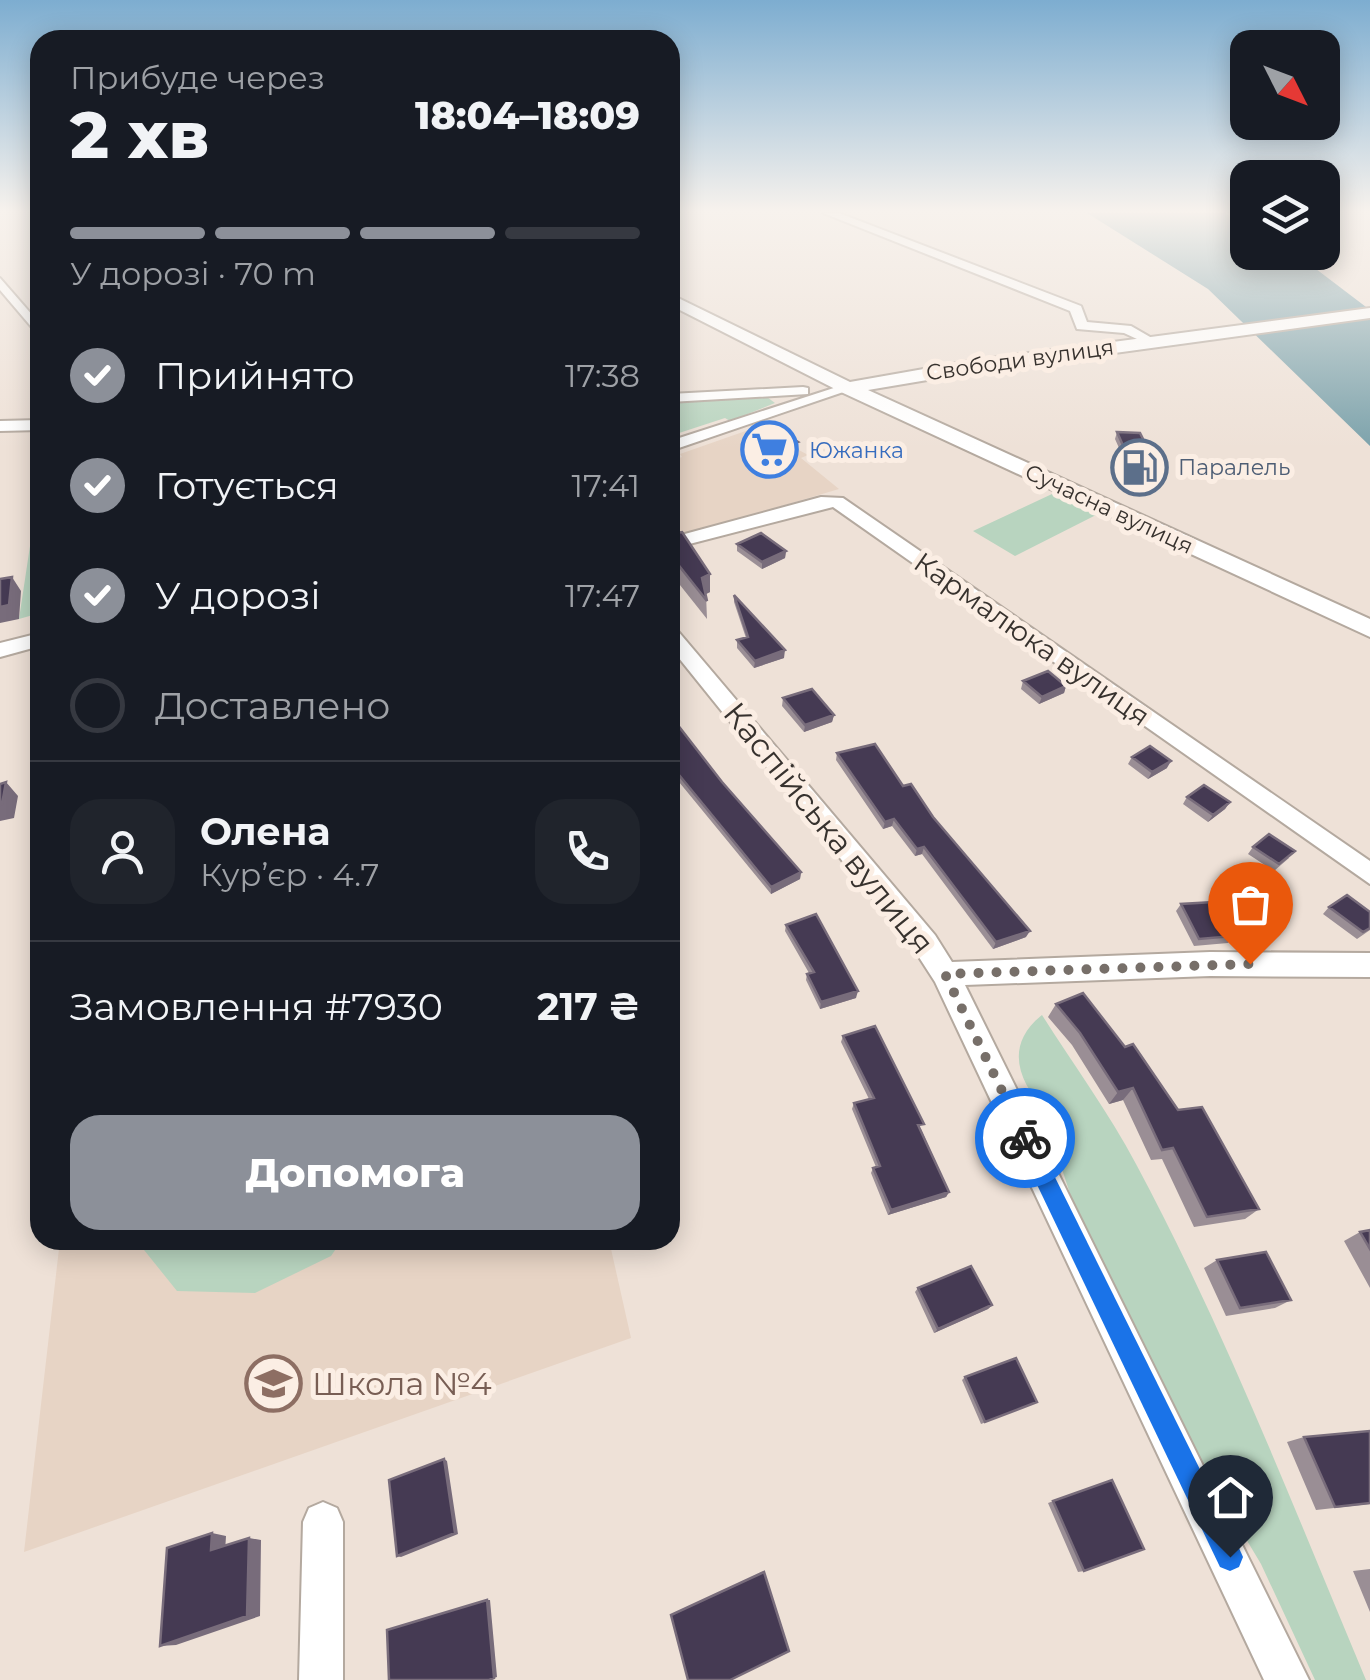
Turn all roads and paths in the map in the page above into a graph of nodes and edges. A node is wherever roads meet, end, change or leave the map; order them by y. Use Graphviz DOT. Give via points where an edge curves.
graph roads {
  1 [pos="7,291"];
  2 [pos="1031,291"];
  3 [pos="680,304"];
  4 [pos="1370,313"];
  5 [pos="30,320"];
  6 [pos="1150,341"];
  7 [pos="848,388"];
  8 [pos="680,397"];
  9 [pos="30,424"];
  10 [pos="0,426"];
  11 [pos="680,443"];
  12 [pos="680,541"];
  13 [pos="1370,629"];
  14 [pos="30,642"];
  15 [pos="680,646"];
  16 [pos="0,650"];
  17 [pos="1370,874"];
  18 [pos="1370,965"];
  19 [pos="945,974"];
  20 [pos="323,1522"];
  21 [pos="321,1680"];
  22 [pos="1287,1680"];
  1 -- 5 [label="street"];
  2 -- 6 [label="street" via="1076,309 1082,326 1118,327"];
  3 -- 7 [label="main road, Сучасна вулиця"];
  4 -- 6 [label="main road, Свободи вулиця"];
  6 -- 7 [label="main road, Свободи вулиця"];
  7 -- 8 [label="street"];
  7 -- 11 [label="street"];
  7 -- 13 [label="main road, Сучасна вулиця"];
  9 -- 10 [label="street"];
  12 -- 17 [label="street, Кармалюка вулиця" via="837,502"];
  14 -- 16 [label="street"];
  15 -- 19 [label="street, Каспійська вулиця"];
  18 -- 19 [label="street"];
  19 -- 22 [label="street, Каспійська вулиця"];
  20 -- 21 [label="street"];
}
